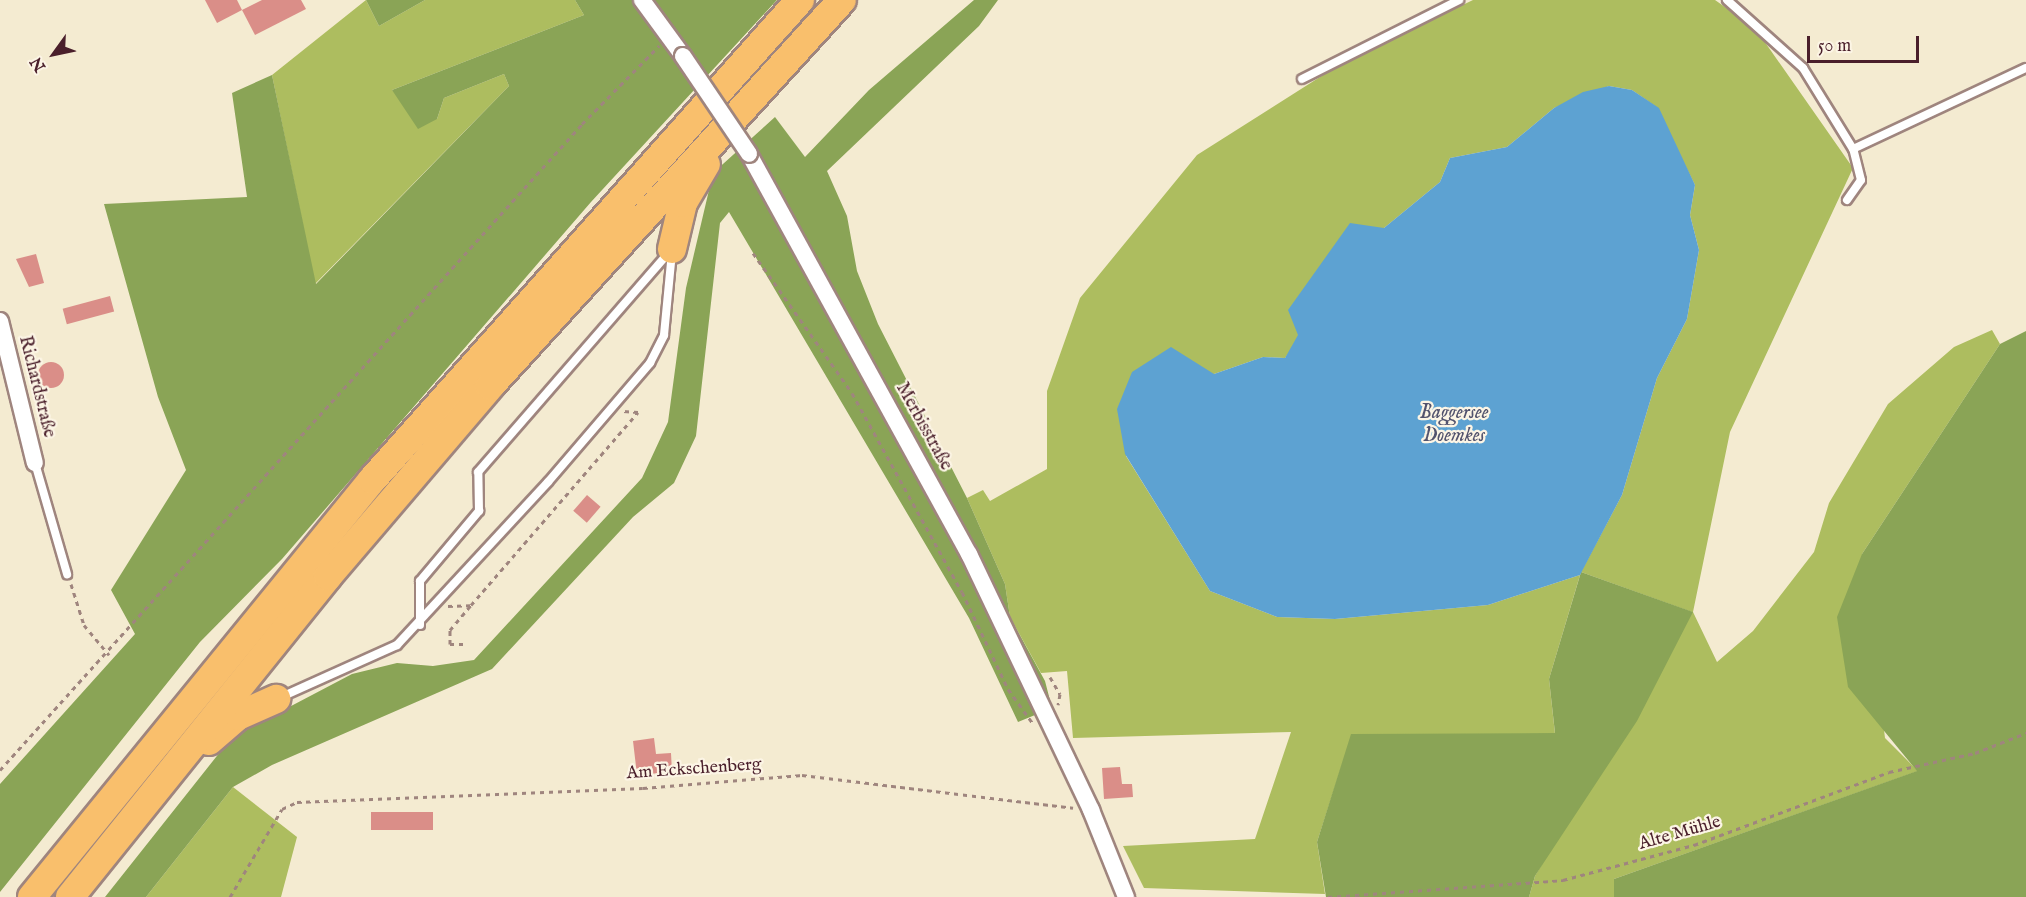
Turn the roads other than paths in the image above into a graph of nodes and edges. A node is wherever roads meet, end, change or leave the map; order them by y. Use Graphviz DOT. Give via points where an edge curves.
graph roads {
  1 [pos="642,0"];
  2 [pos="800,0"];
  3 [pos="842,0"];
  4 [pos="1459,0"];
  5 [pos="1727,0"];
  6 [pos="791,56"];
  7 [pos="2026,68"];
  8 [pos="1302,79"];
  9 [pos="1853,149"];
  10 [pos="1847,200"];
  11 [pos="672,249"];
  12 [pos="0,321"];
  13 [pos="35,462"];
  14 [pos="66,574"];
  15 [pos="420,625"];
  16 [pos="276,699"];
  17 [pos="156,788"];
  18 [pos="32,897"];
  19 [pos="70,897"];
  20 [pos="1126,897"];
  1 -- 20 [label="street, Merbisstraße, bridge" via="749,154 969,554 1091,810"];
  2 -- 18 [label="highway" via="372,480"];
  3 -- 6 [label="highway"];
  4 -- 8 [label="lane"];
  5 -- 9 [label="lane" via="1803,68"];
  6 -- 11 [label="highway" via="695,177"];
  6 -- 17 [label="highway" via="490,386"];
  7 -- 9 [label="lane"];
  9 -- 10 [label="lane" via="1861,180"];
  11 -- 15 [label="lane" via="664,335 650,363"];
  11 -- 15 [label="lane" via="478,472 479,511 420,581"];
  12 -- 13 [label="street, Richardstraße"];
  13 -- 14 [label="lane"];
  15 -- 16 [label="lane" via="397,645"];
  16 -- 17 [label="highway" via="238,716"];
  17 -- 19 [label="highway"];
}
